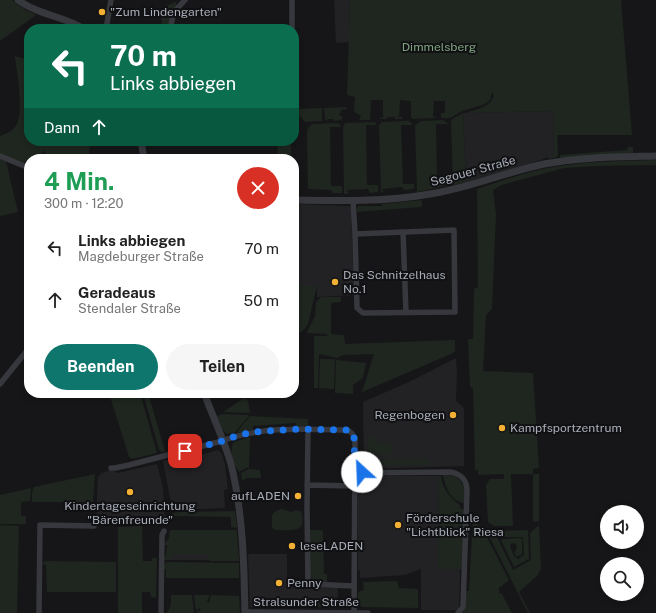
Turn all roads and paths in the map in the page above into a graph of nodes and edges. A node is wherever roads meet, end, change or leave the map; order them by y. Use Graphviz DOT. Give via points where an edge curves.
graph roads {
  1 [pos="18,0"];
  2 [pos="111,0"];
  3 [pos="184,0"];
  4 [pos="292,0"];
  5 [pos="75,24"];
  6 [pos="107,24"];
  7 [pos="171,24"];
  8 [pos="292,24"];
  9 [pos="0,156"];
  10 [pos="656,156"];
  11 [pos="24,166"];
  12 [pos="299,200"];
  13 [pos="353,201"];
  14 [pos="454,223"];
  15 [pos="454,230"];
  16 [pos="403,232"];
  17 [pos="355,234"];
  18 [pos="406,313"];
  19 [pos="24,354"];
  20 [pos="0,384"];
  21 [pos="206,398"];
  22 [pos="309,429"];
  23 [pos="222,441"];
  24 [pos="111,468"];
  25 [pos="355,472"];
  26 [pos="307,485"];
  27 [pos="355,486"];
  28 [pos="94,526"];
  29 [pos="164,531"];
  30 [pos="354,586"];
  31 [pos="39,613"];
  32 [pos="161,613"];
  33 [pos="245,613"];
  34 [pos="354,613"];
  35 [pos="368,613"];
  36 [pos="458,613"];
  1 -- 5 [label="street" via="34,10"];
  2 -- 6 [label="street"];
  3 -- 7 [label="street" via="174,12"];
  4 -- 8 [label="street"];
  9 -- 11 [label="street"];
  10 -- 13 [label="street, Segouer Straße" via="559,162 431,194"];
  12 -- 13 [label="street, Segouer Straße"];
  13 -- 17 [label="street"];
  14 -- 15 [label="street"];
  15 -- 16 [label="street"];
  15 -- 18 [label="street" via="455,312"];
  16 -- 17 [label="street"];
  16 -- 18 [label="street"];
  17 -- 18 [label="street" via="357,308 363,313"];
  19 -- 20 [label="street"];
  21 -- 23 [label="street"];
  22 -- 23 [label="street" via="254,432"];
  22 -- 25 [label="street" via="350,431 355,440"];
  22 -- 26 [label="street"];
  23 -- 24 [label="street"];
  23 -- 33 [label="street" via="231,466 239,509"];
  25 -- 27 [label="street"];
  25 -- 36 [label="street" via="450,472 463,477 467,491 464,590 463,608"];
  26 -- 27 [label="street"];
  26 -- 30 [label="street" via="308,584"];
  27 -- 30 [label="street"];
  28 -- 31 [label="street" via="40,525"];
  29 -- 32 [label="street"];
  30 -- 34 [label="street"];
  33 -- 34 [label="street, Stralsunder Straße"];
  34 -- 35 [label="street, Stralsunder Straße"];
}
